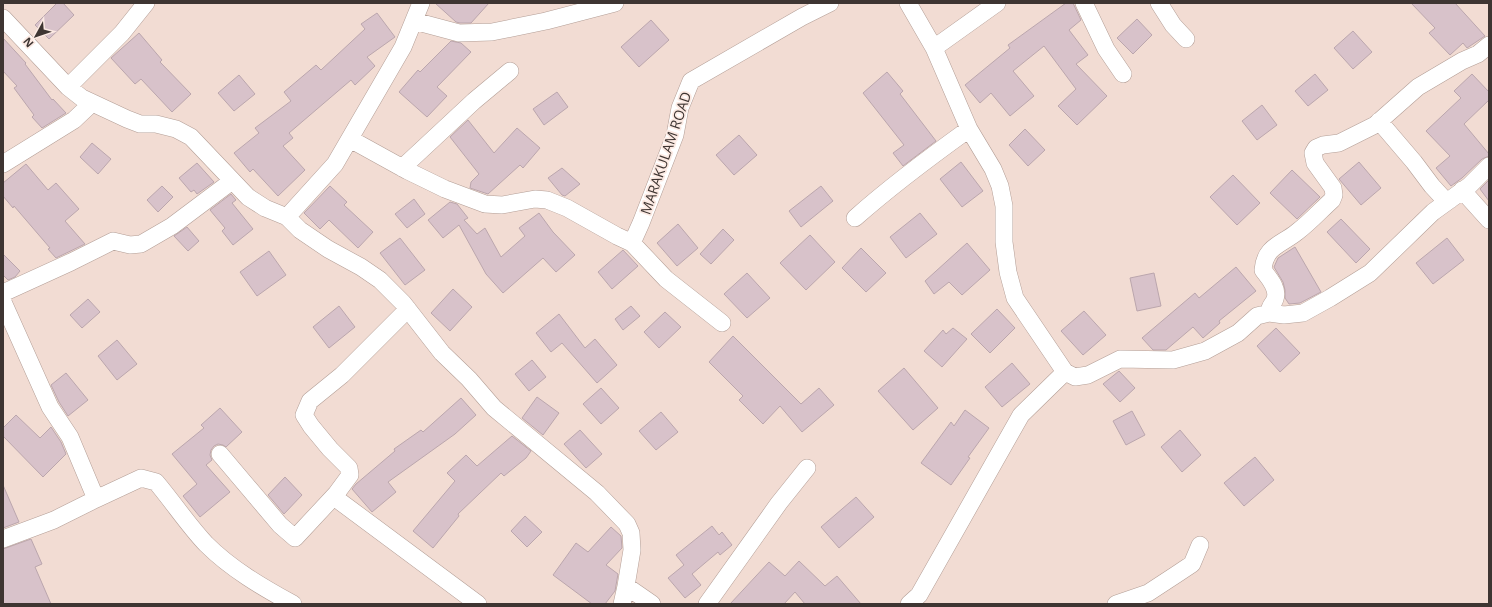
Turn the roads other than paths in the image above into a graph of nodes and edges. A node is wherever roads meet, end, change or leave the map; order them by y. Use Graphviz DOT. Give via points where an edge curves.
graph roads {
  1 [pos="146,3"];
  2 [pos="615,3"];
  3 [pos="830,3"];
  4 [pos="908,3"];
  5 [pos="997,3"];
  6 [pos="1084,3"];
  7 [pos="1159,3"];
  8 [pos="415,10"];
  9 [pos="3,18"];
  10 [pos="1186,40"];
  11 [pos="1489,45"];
  12 [pos="934,48"];
  13 [pos="510,71"];
  14 [pos="1123,74"];
  15 [pos="68,87"];
  16 [pos="92,103"];
  17 [pos="1379,121"];
  18 [pos="969,129"];
  19 [pos="350,139"];
  20 [pos="3,164"];
  21 [pos="1489,166"];
  22 [pos="402,168"];
  23 [pos="232,181"];
  24 [pos="1456,195"];
  25 [pos="287,217"];
  26 [pos="855,218"];
  27 [pos="1489,220"];
  28 [pos="632,243"];
  29 [pos="3,293"];
  30 [pos="3,302"];
  31 [pos="408,309"];
  32 [pos="1269,313"];
  33 [pos="722,323"];
  34 [pos="1065,372"];
  35 [pos="220,454"];
  36 [pos="807,468"];
  37 [pos="336,494"];
  38 [pos="96,500"];
  39 [pos="3,539"];
  40 [pos="1200,545"];
  41 [pos="626,586"];
  42 [pos="284,602"];
  43 [pos="478,604"];
  44 [pos="622,604"];
  45 [pos="652,604"];
  46 [pos="707,604"];
  47 [pos="910,604"];
  48 [pos="1116,604"];
  1 -- 15 [label="street" via="122,33"];
  2 -- 8 [label="street" via="492,32 459,33"];
  3 -- 28 [label="street, MARAKULAM ROAD" via="691,81 680,108 672,142"];
  4 -- 12 [label="street"];
  5 -- 12 [label="street"];
  6 -- 14 [label="street" via="1106,49"];
  7 -- 10 [label="street"];
  8 -- 19 [label="street" via="403,47"];
  9 -- 15 [label="street"];
  11 -- 17 [label="street" via="1478,54 1418,87"];
  12 -- 18 [label="street"];
  13 -- 22 [label="street"];
  15 -- 16 [label="street"];
  16 -- 20 [label="street" via="74,120"];
  16 -- 23 [label="street" via="140,124 156,124 176,129 191,137"];
  17 -- 24 [label="street" via="1444,199"];
  17 -- 32 [label="street" via="1353,137 1316,148 1315,163 1333,188 1334,195 1332,200 1296,233 1276,245 1264,260 1263,270 1276,293"];
  18 -- 26 [label="street" via="877,198"];
  18 -- 34 [label="street" via="1000,186 1004,206 1004,242 1008,272 1015,298"];
  19 -- 22 [label="street"];
  19 -- 25 [label="street" via="335,164"];
  21 -- 24 [label="street"];
  22 -- 28 [label="street" via="445,189 485,204 502,205 535,199 548,200"];
  23 -- 25 [label="street" via="248,197 265,208"];
  23 -- 29 [label="street" via="172,226 141,244 130,245 113,241"];
  24 -- 27 [label="street"];
  24 -- 32 [label="street" via="1433,212 1370,273 1303,313"];
  25 -- 31 [label="street" via="300,230 328,249 380,280"];
  28 -- 33 [label="street" via="666,279"];
  30 -- 38 [label="street" via="50,406 70,437"];
  31 -- 37 [label="street" via="342,375 310,401 304,415 330,449 349,468 350,475"];
  31 -- 41 [label="street" via="442,353 494,408 596,492 627,524 631,533 632,550"];
  32 -- 34 [label="street" via="1257,316 1238,333 1205,351 1173,360 1120,359 1088,375 1075,377"];
  34 -- 47 [label="street" via="1021,415 919,595"];
  35 -- 37 [label="street" via="280,525 296,538"];
  36 -- 46 [label="street"];
  37 -- 43 [label="street" via="341,503"];
  38 -- 39 [label="street" via="54,520"];
  38 -- 42 [label="street" via="141,478 156,482 207,545 232,566"];
  40 -- 48 [label="street" via="1192,564 1148,593"];
  41 -- 44 [label="street"];
  41 -- 45 [label="street"];
}
